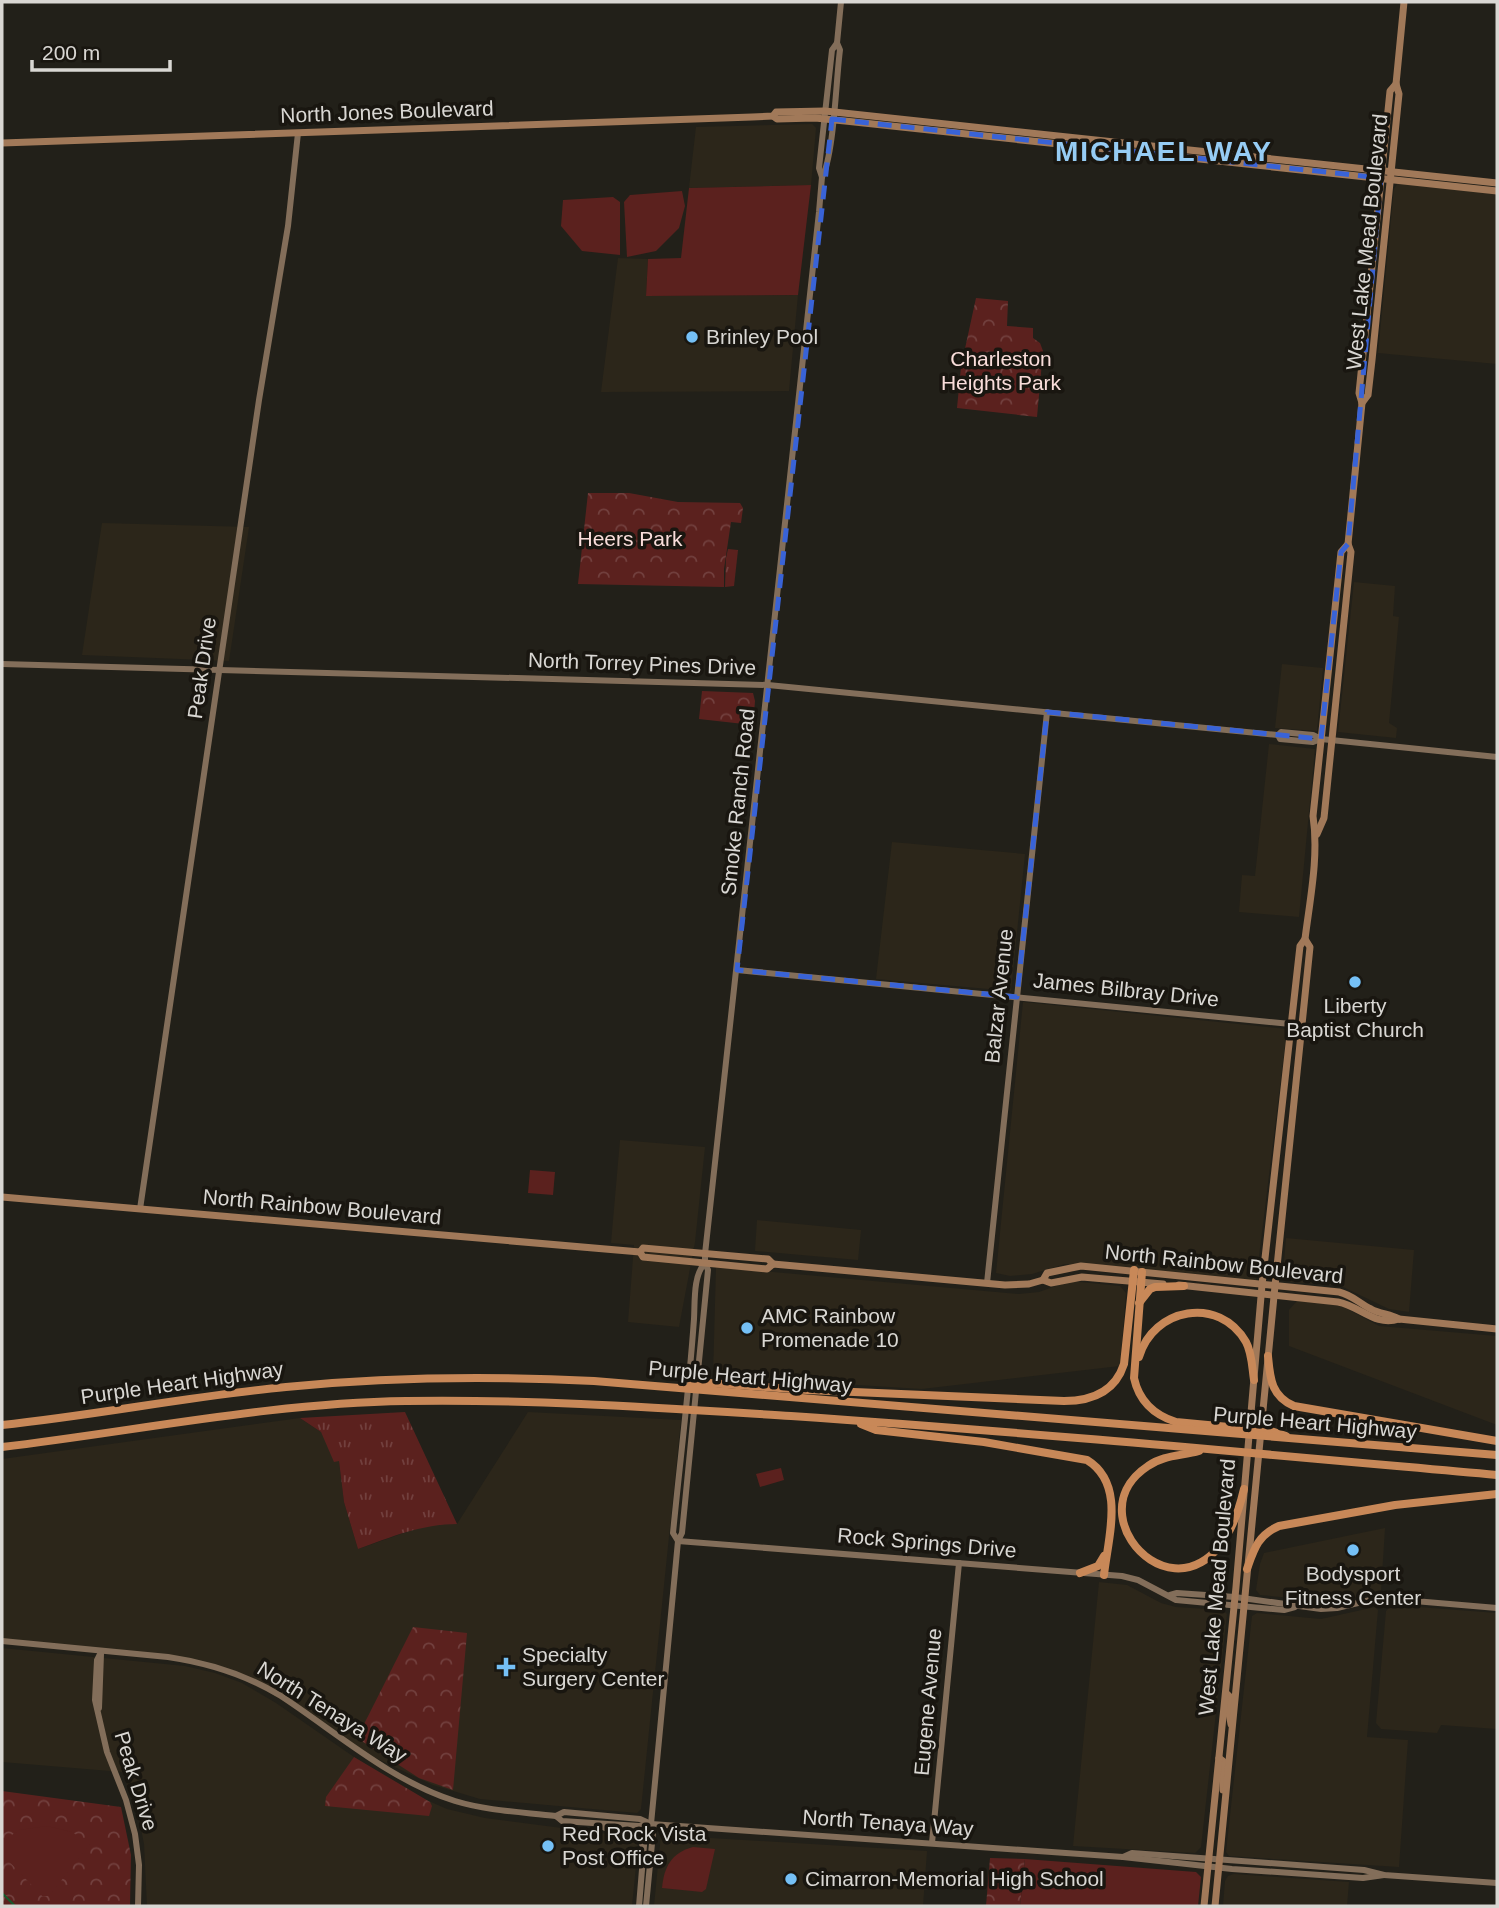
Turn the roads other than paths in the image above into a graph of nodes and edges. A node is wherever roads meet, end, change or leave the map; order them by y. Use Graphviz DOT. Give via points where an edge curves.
graph roads {
  1 [pos="841,2"];
  2 [pos="1404,2"];
  3 [pos="1396,84"];
  4 [pos="829,115"];
  5 [pos="298,133"];
  6 [pos="2,143"];
  7 [pos="1381,175"];
  8 [pos="1391,176"];
  9 [pos="1497,188"];
  10 [pos="1373,252"];
  11 [pos="1369,288"];
  12 [pos="1379,289"];
  13 [pos="1376,316"];
  14 [pos="1364,335"];
  15 [pos="1372,360"];
  16 [pos="1362,403"];
  17 [pos="1348,544"];
  18 [pos="1334,614"];
  19 [pos="1345,615"];
  20 [pos="2,664"];
  21 [pos="219,670"];
  22 [pos="768,685"];
  23 [pos="1047,712"];
  24 [pos="1321,739"];
  25 [pos="1332,740"];
  26 [pos="1497,757"];
  27 [pos="1316,836"];
  28 [pos="1306,939"];
  29 [pos="737,970"];
  30 [pos="1017,997"];
  31 [pos="1292,1024"];
  32 [pos="1301,1025"];
  33 [pos="1283,1098"];
  34 [pos="1293,1108"];
  35 [pos="1292,1126"];
  36 [pos="1280,1166"];
  37 [pos="2,1197"];
  38 [pos="140,1209"];
  39 [pos="1282,1224"];
  40 [pos="640,1252"];
  41 [pos="705,1254"];
  42 [pos="705,1263"];
  43 [pos="773,1264"];
  44 [pos="1138,1271"];
  45 [pos="1043,1280"];
  46 [pos="1136,1282"];
  47 [pos="987,1283"];
  48 [pos="1262,1284"];
  49 [pos="1184,1286"];
  50 [pos="1275,1286"];
  51 [pos="1262,1294"];
  52 [pos="1274,1296"];
  53 [pos="1139,1303"];
  54 [pos="1399,1319"];
  55 [pos="1497,1329"];
  56 [pos="1268,1356"];
  57 [pos="1254,1380"];
  58 [pos="674,1388"];
  59 [pos="851,1420"];
  60 [pos="1171,1420"];
  61 [pos="2,1425"];
  62 [pos="1295,1440"];
  63 [pos="1497,1441"];
  64 [pos="2,1449"];
  65 [pos="1206,1449"];
  66 [pos="1497,1455"];
  67 [pos="1497,1475"];
  68 [pos="1244,1489"];
  69 [pos="1497,1494"];
  70 [pos="678,1541"];
  71 [pos="1106,1554"];
  72 [pos="959,1563"];
  73 [pos="1247,1569"];
  74 [pos="1080,1573"];
  75 [pos="1104,1575"];
  76 [pos="1235,1601"];
  77 [pos="1244,1603"];
  78 [pos="1497,1608"];
  79 [pos="2,1641"];
  80 [pos="101,1652"];
  81 [pos="1229,1652"];
  82 [pos="1225,1692"];
  83 [pos="1236,1693"];
  84 [pos="1222,1726"];
  85 [pos="1233,1728"];
  86 [pos="1219,1758"];
  87 [pos="1230,1759"];
  88 [pos="1225,1805"];
  89 [pos="556,1816"];
  90 [pos="594,1823"];
  91 [pos="651,1824"];
  92 [pos="932,1843"];
  93 [pos="644,1848"];
  94 [pos="1208,1863"];
  95 [pos="1220,1864"];
  96 [pos="1339,1868"];
  97 [pos="1364,1870"];
  98 [pos="1311,1875"];
  99 [pos="1384,1875"];
  100 [pos="1345,1877"];
  101 [pos="1497,1883"];
  102 [pos="138,1906"];
  103 [pos="639,1906"];
  104 [pos="646,1906"];
  105 [pos="1204,1906"];
  106 [pos="1215,1906"];
  1 -- 4 [label="main road, Smoke Ranch Road" via="832,50"];
  2 -- 3 [label="main road, West Lake Mead Boulevard"];
  3 -- 7 [label="main road, West Lake Mead Boulevard" via="1390,91"];
  3 -- 8 [label="main road, West Lake Mead Boulevard" via="1400,91"];
  4 -- 5 [label="main road, North Jones Boulevard" via="776,112 773,116"];
  4 -- 7 [label="main road, North Jones Boulevard"];
  4 -- 22 [label="main road, Smoke Ranch Road" via="819,168 822,177"];
  5 -- 6 [label="main road, North Jones Boulevard"];
  5 -- 21 [label="main road, Peak Drive" via="288,226"];
  7 -- 8 [label="main road, North Jones Boulevard"];
  7 -- 10 [label="main road, West Lake Mead Boulevard"];
  8 -- 9 [label="main road, North Jones Boulevard"];
  8 -- 12 [label="main road, West Lake Mead Boulevard"];
  10 -- 11 [label="main road, West Lake Mead Boulevard"];
  10 -- 12 [label="main road"];
  11 -- 13 [label="main road"];
  11 -- 14 [label="main road, West Lake Mead Boulevard"];
  12 -- 13 [label="main road, West Lake Mead Boulevard"];
  13 -- 15 [label="main road, West Lake Mead Boulevard"];
  14 -- 15 [label="main road" via="1370,340"];
  14 -- 16 [label="main road, West Lake Mead Boulevard"];
  15 -- 16 [label="main road, West Lake Mead Boulevard" via="1368,395"];
  16 -- 17 [label="main road, West Lake Mead Boulevard"];
  17 -- 18 [label="main road, West Lake Mead Boulevard" via="1341,552"];
  17 -- 19 [label="main road, West Lake Mead Boulevard"];
  18 -- 19 [label="main road"];
  18 -- 24 [label="main road, West Lake Mead Boulevard"];
  19 -- 25 [label="main road, West Lake Mead Boulevard"];
  20 -- 21 [label="main road, North Torrey Pines Drive"];
  21 -- 22 [label="main road, North Torrey Pines Drive"];
  21 -- 38 [label="main road, Peak Drive"];
  22 -- 23 [label="main road, North Torrey Pines Drive"];
  22 -- 29 [label="main road, Smoke Ranch Road"];
  23 -- 24 [label="main road, North Torrey Pines Drive"];
  23 -- 30 [label="main road, Balzar Avenue"];
  24 -- 25 [label="main road, North Torrey Pines Drive"];
  24 -- 27 [label="main road, West Lake Mead Boulevard" via="1313,816"];
  25 -- 26 [label="main road, North Torrey Pines Drive"];
  25 -- 27 [label="main road, West Lake Mead Boulevard" via="1324,818"];
  27 -- 28 [label="main road, West Lake Mead Boulevard"];
  28 -- 31 [label="main road, West Lake Mead Boulevard" via="1300,946"];
  28 -- 32 [label="main road, West Lake Mead Boulevard" via="1310,947"];
  29 -- 30 [label="main road, James Bilbray Drive"];
  29 -- 41 [label="main road, Smoke Ranch Road"];
  30 -- 31 [label="main road, James Bilbray Drive"];
  30 -- 47 [label="main road, Balzar Avenue"];
  31 -- 32 [label="main road, James Bilbray Drive"];
  31 -- 33 [label="main road, West Lake Mead Boulevard"];
  32 -- 34 [label="main road, West Lake Mead Boulevard"];
  33 -- 34 [label="main road"];
  33 -- 36 [label="main road, West Lake Mead Boulevard"];
  34 -- 35 [label="main road, West Lake Mead Boulevard"];
  35 -- 36 [label="main road"];
  35 -- 39 [label="main road, West Lake Mead Boulevard"];
  36 -- 39 [label="main road"];
  36 -- 48 [label="main road, West Lake Mead Boulevard"];
  37 -- 38 [label="main road, North Rainbow Boulevard"];
  38 -- 40 [label="main road, North Rainbow Boulevard"];
  39 -- 50 [label="main road, West Lake Mead Boulevard"];
  40 -- 41 [label="main road, North Rainbow Boulevard" via="643,1248"];
  40 -- 42 [label="main road, North Rainbow Boulevard" via="643,1257"];
  41 -- 42 [label="main road, Smoke Ranch Road"];
  41 -- 43 [label="main road, North Rainbow Boulevard" via="768,1259"];
  42 -- 43 [label="main road, North Rainbow Boulevard" via="767,1269"];
  42 -- 70 [label="main road, Smoke Ranch Road" via="699,1269 689,1428 673,1533"];
  43 -- 47 [label="main road, North Rainbow Boulevard"];
  44 -- 45 [label="main road, North Rainbow Boulevard" via="1081,1266 1047,1273"];
  44 -- 46 [label="highway"];
  44 -- 48 [label="main road, North Rainbow Boulevard"];
  45 -- 46 [label="main road, North Rainbow Boulevard" via="1051,1283 1082,1277"];
  45 -- 47 [label="main road, North Rainbow Boulevard" via="1017,1285"];
  46 -- 49 [label="main road, North Rainbow Boulevard"];
  46 -- 53 [label="highway"];
  46 -- 58 [label="highway" via="1121,1373 1110,1388 1091,1399 881,1394 709,1383"];
  48 -- 50 [label="main road, North Rainbow Boulevard"];
  48 -- 51 [label="main road, West Lake Mead Boulevard"];
  49 -- 51 [label="main road, North Rainbow Boulevard"];
  49 -- 53 [label="highway" via="1155,1287"];
  50 -- 52 [label="main road, West Lake Mead Boulevard"];
  50 -- 54 [label="main road, North Rainbow Boulevard" via="1345,1293 1374,1311"];
  51 -- 52 [label="main road, North Rainbow Boulevard"];
  51 -- 57 [label="main road, West Lake Mead Boulevard"];
  52 -- 54 [label="main road, North Rainbow Boulevard" via="1338,1302 1375,1319"];
  52 -- 56 [label="main road, West Lake Mead Boulevard"];
  53 -- 60 [label="highway" via="1136,1387 1150,1408"];
  54 -- 55 [label="main road, North Rainbow Boulevard"];
  56 -- 63 [label="highway" via="1275,1392 1294,1406"];
  56 -- 73 [label="main road, West Lake Mead Boulevard"];
  57 -- 60 [label="highway" via="1249,1349 1233,1326 1202,1313 1175,1316 1149,1335 1138,1366 1146,1398"];
  57 -- 68 [label="main road, West Lake Mead Boulevard"];
  58 -- 61 [label="highway, Purple Heart Highway" via="526,1378 401,1379 286,1387"];
  58 -- 62 [label="highway, Purple Heart Highway"];
  59 -- 64 [label="highway, Purple Heart Highway" via="588,1403 404,1401 190,1419 38,1447"];
  59 -- 65 [label="highway, Purple Heart Highway"];
  59 -- 71 [label="highway" via="876,1430 1087,1460 1106,1478 1111,1496"];
  60 -- 62 [label="highway" via="1271,1431"];
  62 -- 66 [label="highway, Purple Heart Highway"];
  65 -- 67 [label="highway, Purple Heart Highway"];
  65 -- 68 [label="highway" via="1153,1462 1130,1485 1123,1516 1126,1532 1138,1551 1171,1567 1188,1567 1208,1559 1226,1539"];
  68 -- 76 [label="main road, West Lake Mead Boulevard"];
  69 -- 73 [label="highway" via="1395,1505 1279,1526 1259,1540"];
  70 -- 72 [label="main road, Rock Springs Drive"];
  70 -- 91 [label="main road, Smoke Ranch Road"];
  71 -- 74 [label="highway" via="1098,1566"];
  71 -- 75 [label="highway"];
  72 -- 74 [label="main road, Rock Springs Drive"];
  72 -- 92 [label="main road, Eugene Avenue"];
  73 -- 77 [label="main road, West Lake Mead Boulevard"];
  74 -- 75 [label="main road, Rock Springs Drive"];
  75 -- 76 [label="main road, Rock Springs Drive" via="1131,1577 1170,1595"];
  76 -- 77 [label="main road, Rock Springs Drive"];
  76 -- 81 [label="main road, West Lake Mead Boulevard"];
  77 -- 78 [label="main road, Rock Springs Drive" via="1331,1609 1379,1598"];
  77 -- 83 [label="main road, West Lake Mead Boulevard"];
  79 -- 80 [label="main road, North Tenaya Way"];
  80 -- 89 [label="main road, North Tenaya Way" via="194,1661 232,1671 281,1696 422,1788 477,1806"];
  80 -- 102 [label="main road, Peak Drive" via="99,1708 107,1752 135,1835"];
  81 -- 82 [label="main road, West Lake Mead Boulevard"];
  81 -- 83 [label="main road" via="1230,1688"];
  82 -- 84 [label="main road, West Lake Mead Boulevard"];
  82 -- 85 [label="main road" via="1230,1697 1228,1713"];
  83 -- 85 [label="main road, West Lake Mead Boulevard"];
  84 -- 86 [label="main road, West Lake Mead Boulevard"];
  84 -- 87 [label="main road" via="1224,1753"];
  85 -- 87 [label="main road, West Lake Mead Boulevard"];
  86 -- 88 [label="main road"];
  86 -- 94 [label="main road, West Lake Mead Boulevard"];
  87 -- 88 [label="main road, West Lake Mead Boulevard"];
  88 -- 95 [label="main road, West Lake Mead Boulevard"];
  89 -- 90 [label="main road, North Tenaya Way" via="562,1821"];
  89 -- 91 [label="main road, North Tenaya Way" via="564,1812"];
  90 -- 91 [label="main road, North Tenaya Way"];
  90 -- 93 [label="main road" via="634,1834"];
  91 -- 92 [label="main road, North Tenaya Way"];
  91 -- 93 [label="main road, Smoke Ranch Road"];
  91 -- 104 [label="main road, Smoke Ranch Road"];
  92 -- 94 [label="main road, North Tenaya Way" via="1123,1857 1132,1853"];
  93 -- 103 [label="main road, Smoke Ranch Road"];
  94 -- 95 [label="main road, North Tenaya Way"];
  94 -- 105 [label="main road, West Lake Mead Boulevard"];
  95 -- 96 [label="main road, North Tenaya Way"];
  95 -- 98 [label="main road, North Tenaya Way"];
  95 -- 106 [label="main road, West Lake Mead Boulevard"];
  96 -- 97 [label="main road, North Tenaya Way"];
  96 -- 98 [label="main road"];
  97 -- 99 [label="main road, North Tenaya Way"];
  97 -- 100 [label="main road"];
  98 -- 100 [label="main road, North Tenaya Way"];
  99 -- 100 [label="main road, North Tenaya Way"];
  99 -- 101 [label="main road, North Tenaya Way"];
}
